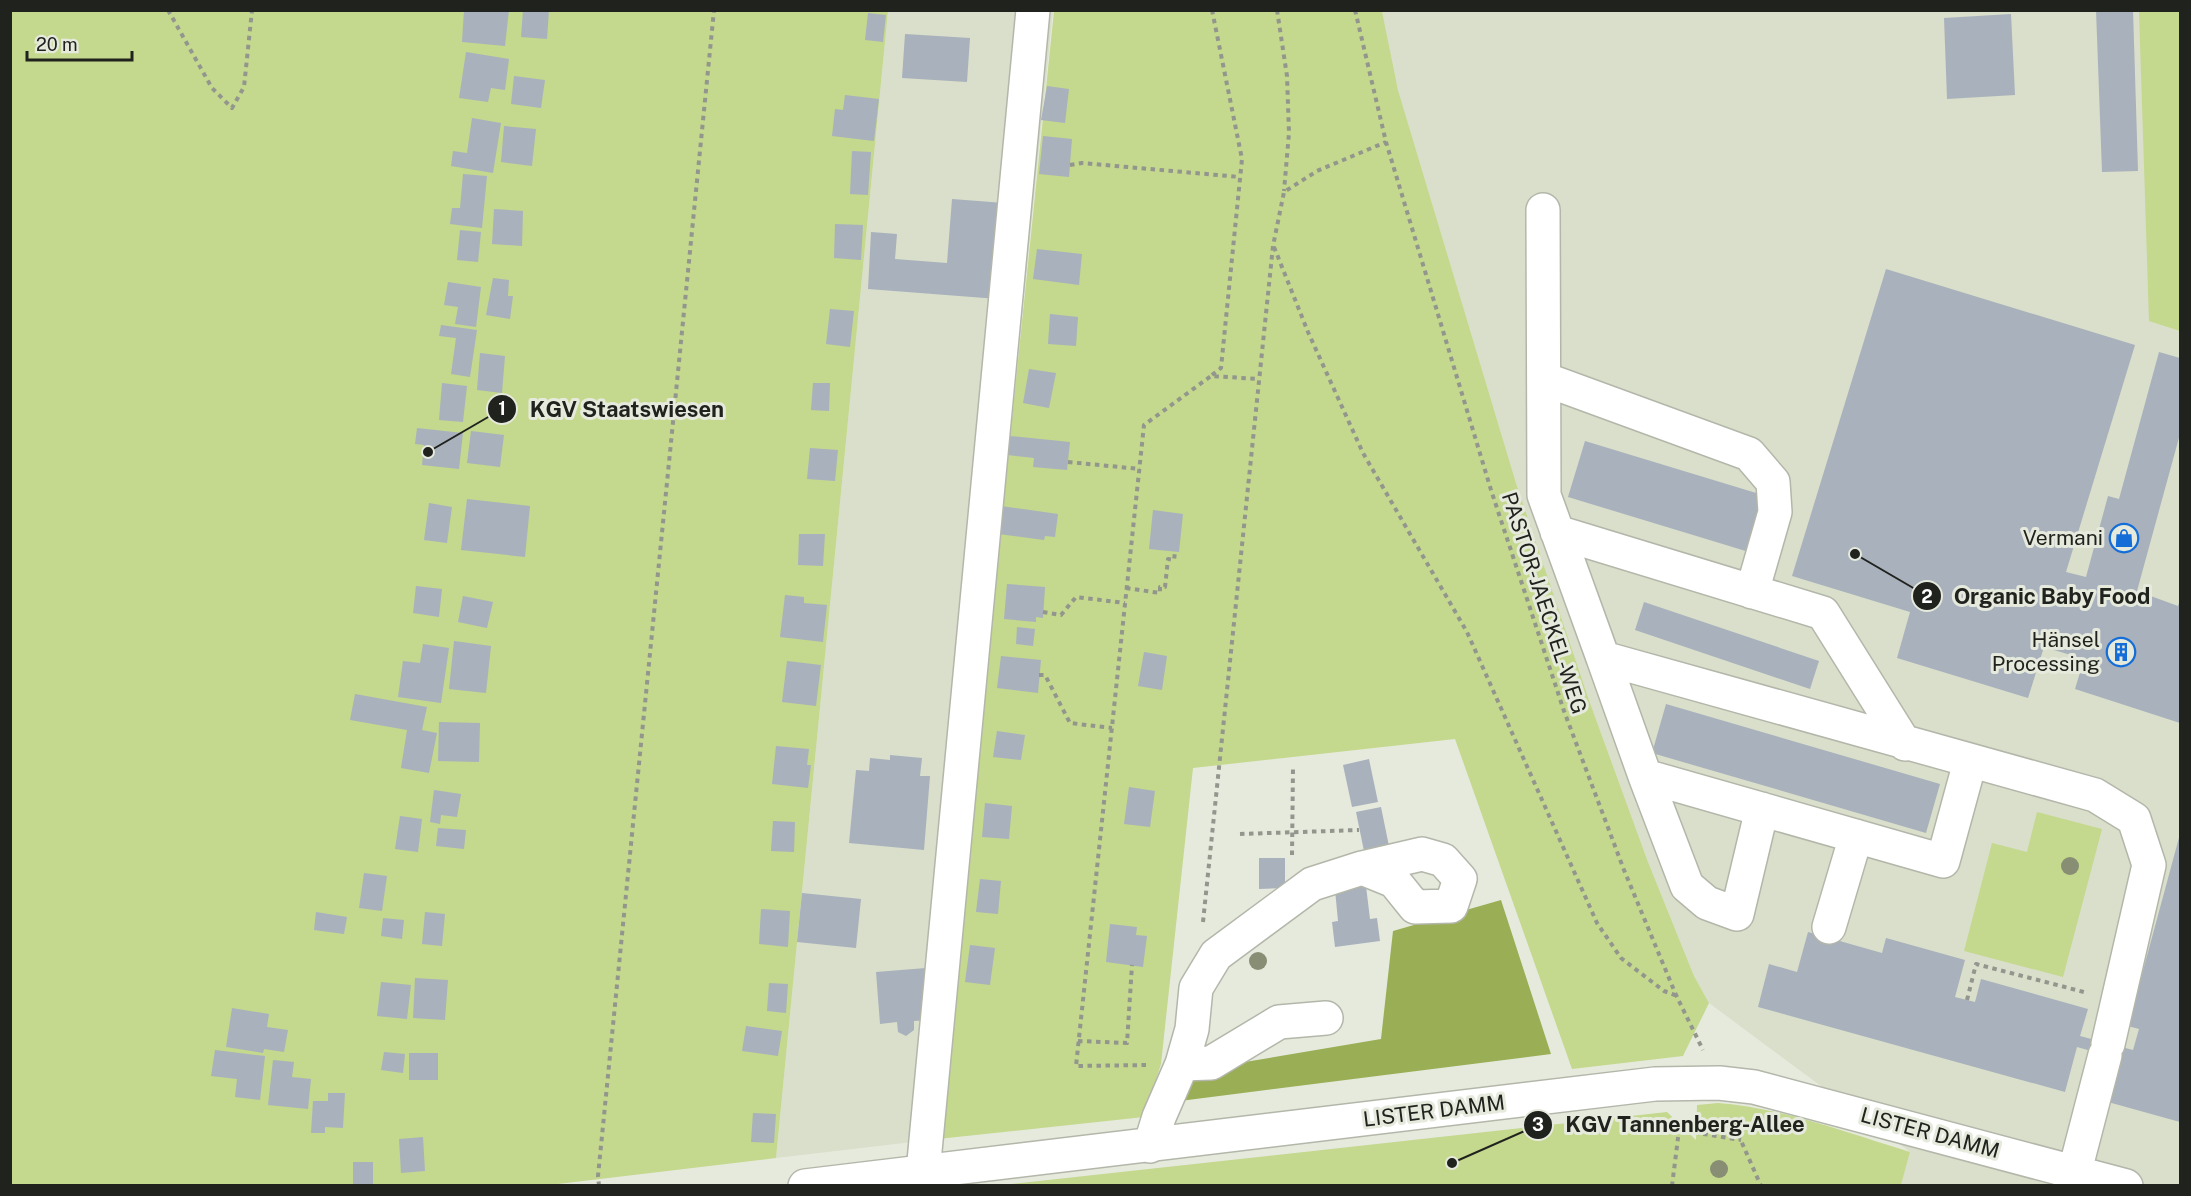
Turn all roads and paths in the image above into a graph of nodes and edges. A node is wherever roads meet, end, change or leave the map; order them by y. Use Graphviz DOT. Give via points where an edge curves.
graph roads {
  1 [pos="168,10"];
  2 [pos="252,10"];
  3 [pos="714,10"];
  4 [pos="1033,10"];
  5 [pos="1212,10"];
  6 [pos="1277,10"];
  7 [pos="1355,10"];
  8 [pos="1386,142"];
  9 [pos="1070,165"];
  10 [pos="1240,177"];
  11 [pos="1284,192"];
  12 [pos="1543,210"];
  13 [pos="1273,246"];
  14 [pos="1211,376"];
  15 [pos="1259,379"];
  16 [pos="1544,379"];
  17 [pos="1068,462"];
  18 [pos="1140,469"];
  19 [pos="1557,532"];
  20 [pos="1175,552"];
  21 [pos="1126,588"];
  22 [pos="1752,592"];
  23 [pos="1125,603"];
  24 [pos="1043,612"];
  25 [pos="1603,658"];
  26 [pos="1040,675"];
  27 [pos="1112,728"];
  28 [pos="1905,744"];
  29 [pos="1970,762"];
  30 [pos="1293,769"];
  31 [pos="1645,776"];
  32 [pos="1762,809"];
  33 [pos="1359,830"];
  34 [pos="1292,831"];
  35 [pos="1240,834"];
  36 [pos="1856,836"];
  37 [pos="1362,868"];
  38 [pos="1291,900"];
  39 [pos="1829,927"];
  40 [pos="1202,930"];
  41 [pos="1132,966"];
  42 [pos="1676,995"];
  43 [pos="1967,1000"];
  44 [pos="2118,1001"];
  45 [pos="1326,1017"];
  46 [pos="1078,1041"];
  47 [pos="1182,1064"];
  48 [pos="1719,1083"];
  49 [pos="1741,1140"];
  50 [pos="1150,1146"];
  51 [pos="923,1172"];
  52 [pos="2072,1178"];
  53 [pos="599,1185"];
  54 [pos="805,1185"];
  55 [pos="1672,1185"];
  56 [pos="1761,1185"];
  57 [pos="2126,1185"];
  1 -- 2 [label="path" via="212,88 232,108 243,87"];
  3 -- 53 [label="path"];
  4 -- 51 [label="street"];
  5 -- 10 [label="path" via="1242,159"];
  6 -- 11 [label="path" via="1287,76 1289,133"];
  7 -- 8 [label="path, PASTOR-JAECKEL-WEG"];
  8 -- 11 [label="path" via="1317,171"];
  8 -- 42 [label="path, PASTOR-JAECKEL-WEG" via="1491,490 1564,711"];
  9 -- 10 [label="path"];
  10 -- 14 [label="path" via="1221,368"];
  11 -- 13 [label="path"];
  12 -- 16 [label="street"];
  13 -- 15 [label="path"];
  13 -- 42 [label="path" via="1363,453 1467,632 1597,923 1621,958 1664,991"];
  14 -- 15 [label="path"];
  14 -- 18 [label="path" via="1144,425"];
  15 -- 40 [label="path"];
  16 -- 19 [label="street" via="1544,495"];
  16 -- 22 [label="street" via="1749,454 1773,482 1774,512"];
  17 -- 18 [label="path"];
  18 -- 21 [label="path"];
  19 -- 22 [label="street"];
  19 -- 25 [label="street"];
  20 -- 21 [label="path" via="1174,560 1168,559 1165,587 1160,587 1160,593"];
  21 -- 23 [label="path"];
  22 -- 28 [label="street" via="1823,613"];
  23 -- 24 [label="path" via="1076,597 1061,615"];
  23 -- 27 [label="path"];
  25 -- 28 [label="street"];
  25 -- 31 [label="street"];
  26 -- 27 [label="path" via="1045,675 1070,723"];
  27 -- 46 [label="path"];
  28 -- 29 [label="street"];
  29 -- 36 [label="street" via="1943,861"];
  29 -- 44 [label="street" via="2095,795 2134,819 2150,865"];
  30 -- 34 [label="path"];
  31 -- 32 [label="street"];
  31 -- 32 [label="street" via="1687,886 1707,903 1737,914"];
  32 -- 36 [label="street"];
  33 -- 34 [label="path"];
  34 -- 35 [label="path"];
  34 -- 38 [label="path"];
  36 -- 39 [label="street"];
  37 -- 38 [label="street" via="1312,884"];
  38 -- 47 [label="street" via="1216,955 1196,988 1192,1029"];
  41 -- 46 [label="path" via="1127,1043"];
  42 -- 48 [label="path, PASTOR-JAECKEL-WEG"];
  43 -- 44 [label="path" via="1976,964"];
  44 -- 52 [label="street"];
  45 -- 47 [label="street" via="1279,1022 1211,1063"];
  46 -- 47 [label="path" via="1076,1066"];
  47 -- 50 [label="street"];
  48 -- 49 [label="path, PASTOR-JAECKEL-WEG"];
  48 -- 50 [label="street, LISTER DAMM" via="1655,1084"];
  48 -- 52 [label="street, LISTER DAMM" via="1754,1087"];
  49 -- 55 [label="path" via="1679,1130"];
  49 -- 56 [label="path, PASTOR-JAECKEL-WEG"];
  50 -- 51 [label="street, LISTER DAMM"];
  51 -- 54 [label="street, LISTER DAMM"];
  52 -- 57 [label="street, LISTER DAMM"];
}
